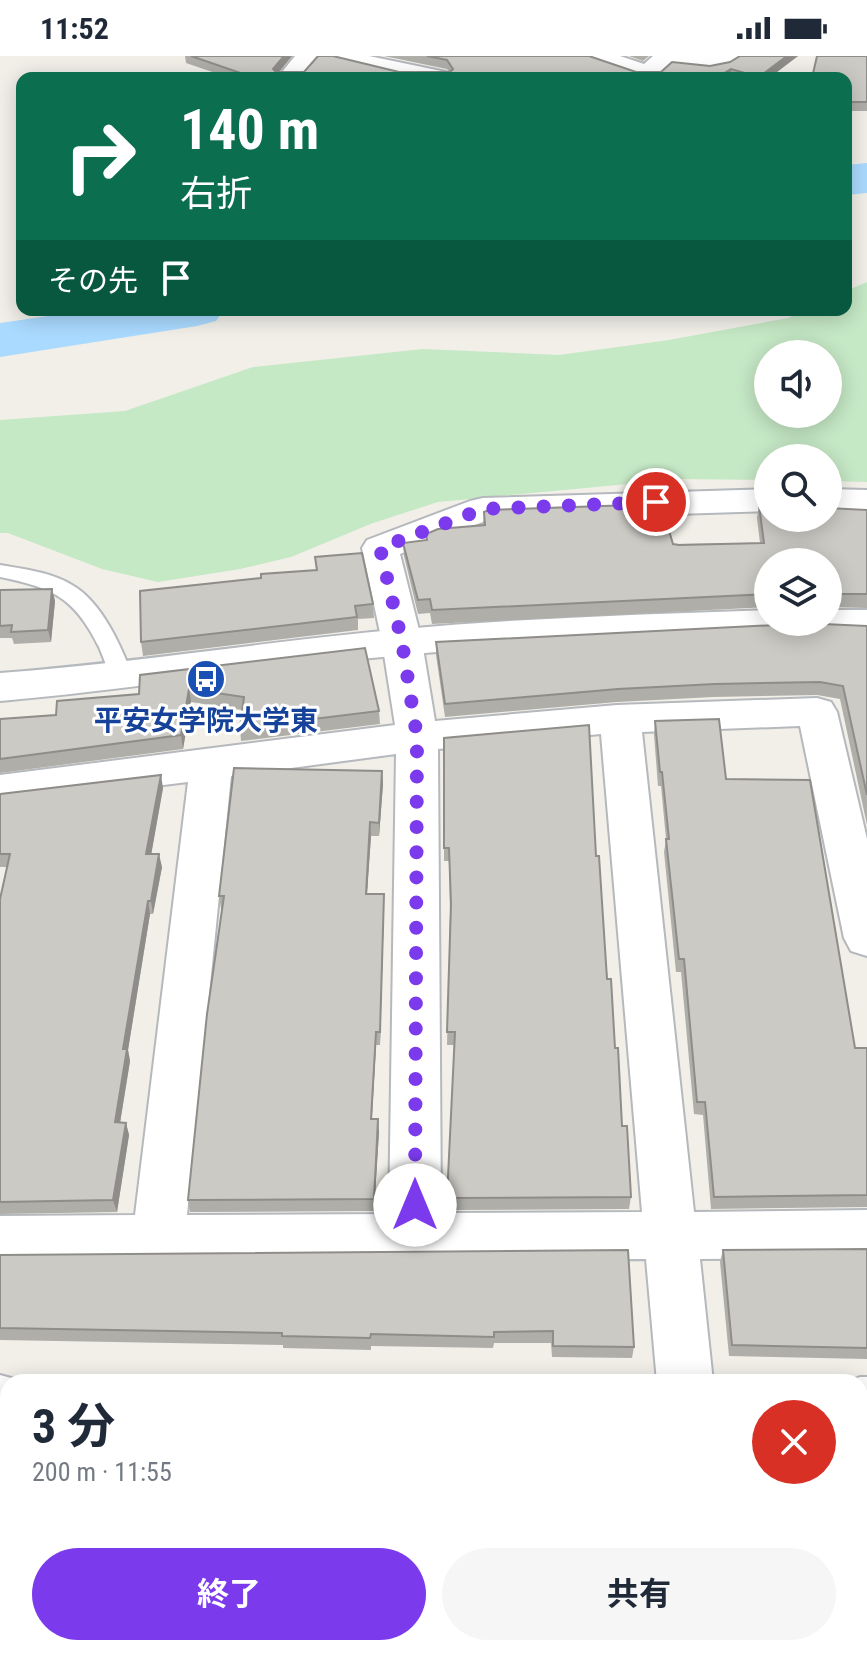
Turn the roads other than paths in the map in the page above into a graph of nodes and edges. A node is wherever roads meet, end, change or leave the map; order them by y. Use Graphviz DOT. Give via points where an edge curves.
graph roads {
  1 [pos="309,56"];
  2 [pos="333,56"];
  3 [pos="595,56"];
  4 [pos="730,56"];
  5 [pos="656,67"];
  6 [pos="295,72"];
  7 [pos="409,72"];
  8 [pos="754,500"];
  9 [pos="842,500"];
  10 [pos="867,501"];
  11 [pos="0,571"];
  12 [pos="842,622"];
  13 [pos="754,623"];
  14 [pos="867,623"];
  15 [pos="402,642"];
  16 [pos="122,677"];
  17 [pos="0,687"];
  18 [pos="620,719"];
  19 [pos="417,737"];
  20 [pos="211,767"];
  21 [pos="1,793"];
  22 [pos="867,938"];
  23 [pos="867,1234"];
  24 [pos="671,1235"];
  25 [pos="415,1236"];
  26 [pos="0,1240"];
  27 [pos="158,1241"];
  28 [pos="684,1374"];
  1 -- 6 [label="street"];
  2 -- 7 [label="street"];
  3 -- 5 [label="street"];
  4 -- 5 [label="street" via="708,66"];
  8 -- 15 [label="street" via="483,509 380,548"];
  9 -- 10 [label="street"];
  11 -- 16 [label="lane" via="74,596 115,653"];
  12 -- 14 [label="street"];
  13 -- 15 [label="street"];
  15 -- 16 [label="street"];
  15 -- 19 [label="street"];
  16 -- 17 [label="street"];
  18 -- 19 [label="street"];
  18 -- 22 [label="street" via="701,712 817,712"];
  18 -- 24 [label="street"];
  19 -- 20 [label="street"];
  19 -- 25 [label="street"];
  20 -- 21 [label="street"];
  20 -- 27 [label="street"];
  23 -- 24 [label="street"];
  24 -- 25 [label="street"];
  24 -- 28 [label="street"];
  25 -- 27 [label="street"];
  26 -- 27 [label="street"];
}
